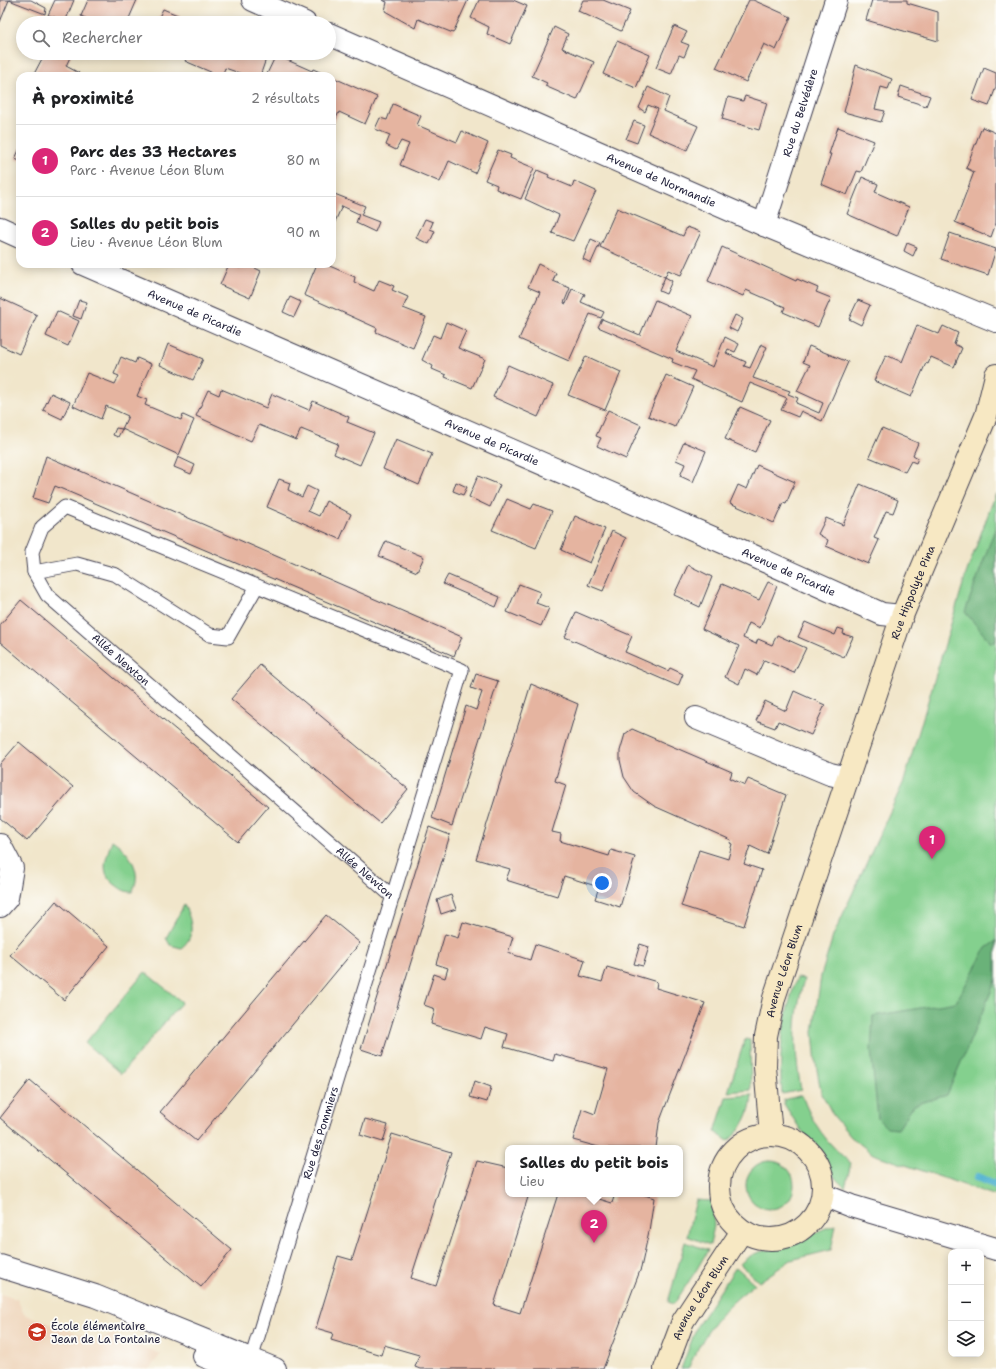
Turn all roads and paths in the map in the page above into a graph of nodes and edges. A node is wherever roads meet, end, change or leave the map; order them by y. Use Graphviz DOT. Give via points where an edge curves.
graph roads {
  1 [pos="253,0"];
  2 [pos="836,0"];
  3 [pos="289,16"];
  4 [pos="336,37"];
  5 [pos="764,225"];
  6 [pos="0,228"];
  7 [pos="16,235"];
  8 [pos="91,268"];
  9 [pos="996,321"];
  10 [pos="996,375"];
  11 [pos="34,572"];
  12 [pos="257,586"];
  13 [pos="902,616"];
  14 [pos="696,718"];
  15 [pos="848,778"];
  16 [pos="837,812"];
  17 [pos="0,845"];
  18 [pos="394,897"];
  19 [pos="0,906"];
  20 [pos="772,1135"];
  21 [pos="823,1195"];
  22 [pos="742,1231"];
  23 [pos="996,1249"];
  24 [pos="0,1266"];
  25 [pos="0,1277"];
  26 [pos="245,1366"];
  27 [pos="275,1369"];
  28 [pos="665,1369"];
  1 -- 3 [label="street"];
  2 -- 5 [label="street, Rue du Belvédère"];
  4 -- 5 [label="street, Avenue de Normandie"];
  5 -- 9 [label="street, Avenue de Normandie"];
  6 -- 7 [label="street"];
  8 -- 13 [label="street, Avenue de Picardie" via="882,614"];
  10 -- 13 [label="main road, Rue Hippolyte Pina" via="986,416"];
  11 -- 12 [label="lane" via="77,564 116,575 210,635 228,638"];
  11 -- 12 [label="lane, Allée Newton" via="32,552 42,527 65,507"];
  11 -- 18 [label="lane, Allée Newton" via="47,595"];
  12 -- 18 [label="lane, Allée Newton" via="462,670"];
  13 -- 15 [label="main road, Rue Hippolyte Pina"];
  14 -- 15 [label="street" via="830,774"];
  15 -- 16 [label="main road, Rue Hippolyte Pina"];
  16 -- 20 [label="main road, Avenue Léon Blum" via="774,998 766,1036 765,1067"];
  17 -- 19 [label="street" via="12,868 7,898"];
  18 -- 26 [label="lane, Rue des Pommiers"];
  20 -- 21 [label="main road" via="795,1140 808,1150 820,1168"];
  20 -- 22 [label="main road" via="757,1137 743,1143 732,1152 724,1165 719,1194 723,1208"];
  21 -- 22 [label="main road" via="814,1216 807,1225 794,1234 777,1239 760,1238"];
  21 -- 23 [label="street" via="851,1206"];
  22 -- 28 [label="main road, Avenue Léon Blum" via="683,1321"];
  24 -- 26 [label="street" via="95,1296"];
  25 -- 26 [label="street"];
  26 -- 27 [label="street"];
}
